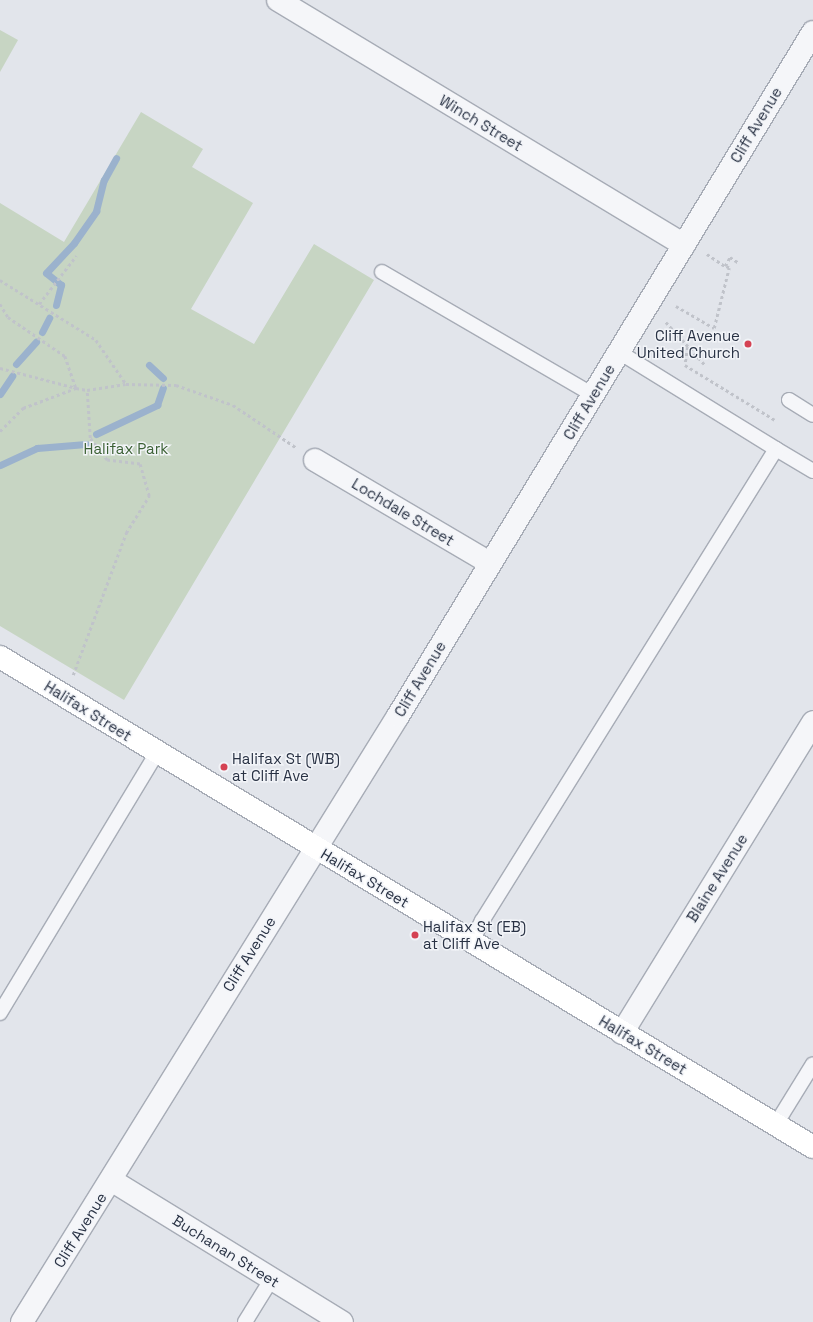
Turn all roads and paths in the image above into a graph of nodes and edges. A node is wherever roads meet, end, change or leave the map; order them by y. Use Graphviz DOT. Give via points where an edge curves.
graph roads {
  1 [pos="278,0"];
  2 [pos="813,32"];
  3 [pos="684,245"];
  4 [pos="707,254"];
  5 [pos="76,256"];
  6 [pos="739,263"];
  7 [pos="725,266"];
  8 [pos="382,272"];
  9 [pos="0,280"];
  10 [pos="0,304"];
  11 [pos="39,304"];
  12 [pos="676,306"];
  13 [pos="666,322"];
  14 [pos="688,347"];
  15 [pos="619,352"];
  16 [pos="706,366"];
  17 [pos="0,368"];
  18 [pos="126,384"];
  19 [pos="76,388"];
  20 [pos="87,390"];
  21 [pos="593,395"];
  22 [pos="789,400"];
  23 [pos="813,415"];
  24 [pos="775,420"];
  25 [pos="0,431"];
  26 [pos="776,449"];
  27 [pos="315,460"];
  28 [pos="813,471"];
  29 [pos="490,564"];
  30 [pos="2,663"];
  31 [pos="72,675"];
  32 [pos="813,722"];
  33 [pos="157,754"];
  34 [pos="314,848"];
  35 [pos="472,942"];
  36 [pos="0,1013"];
  37 [pos="622,1033"];
  38 [pos="813,1064"];
  39 [pos="776,1124"];
  40 [pos="813,1147"];
  41 [pos="111,1180"];
  42 [pos="271,1280"];
  43 [pos="22,1322"];
  44 [pos="245,1322"];
  45 [pos="342,1322"];
  1 -- 3 [label="street, Winch Street"];
  2 -- 3 [label="street, Cliff Avenue"];
  3 -- 15 [label="street, Cliff Avenue"];
  4 -- 7 [label="path"];
  5 -- 11 [label="path"];
  6 -- 7 [label="path" via="730,257"];
  7 -- 12 [label="path" via="729,268 714,328"];
  8 -- 21 [label="lane"];
  9 -- 11 [label="path"];
  10 -- 19 [label="path" via="8,317 65,356"];
  11 -- 18 [label="path" via="96,340"];
  13 -- 14 [label="path"];
  14 -- 16 [label="path"];
  14 -- 24 [label="path" via="685,365"];
  15 -- 21 [label="street, Cliff Avenue"];
  15 -- 26 [label="lane"];
  17 -- 19 [label="path"];
  18 -- 20 [label="path"];
  18 -- 27 [label="path" via="176,385 233,405"];
  19 -- 20 [label="path"];
  19 -- 25 [label="path" via="22,408"];
  20 -- 31 [label="path" via="90,438 107,460 140,464 149,496 126,533"];
  21 -- 29 [label="street, Cliff Avenue"];
  22 -- 23 [label="lane"];
  26 -- 28 [label="lane"];
  26 -- 35 [label="lane" via="482,921"];
  27 -- 29 [label="street, Lochdale Street"];
  29 -- 34 [label="street, Cliff Avenue"];
  30 -- 33 [label="street, Halifax Street"];
  32 -- 37 [label="street, Blaine Avenue"];
  33 -- 34 [label="street, Halifax Street"];
  33 -- 36 [label="lane"];
  34 -- 35 [label="street, Halifax Street"];
  34 -- 41 [label="street, Cliff Avenue"];
  35 -- 37 [label="street, Halifax Street"];
  37 -- 39 [label="street, Halifax Street"];
  38 -- 39 [label="lane"];
  39 -- 40 [label="street, Halifax Street"];
  41 -- 42 [label="street, Buchanan Street"];
  41 -- 43 [label="street, Cliff Avenue"];
  42 -- 44 [label="lane"];
  42 -- 45 [label="street, Buchanan Street"];
}
